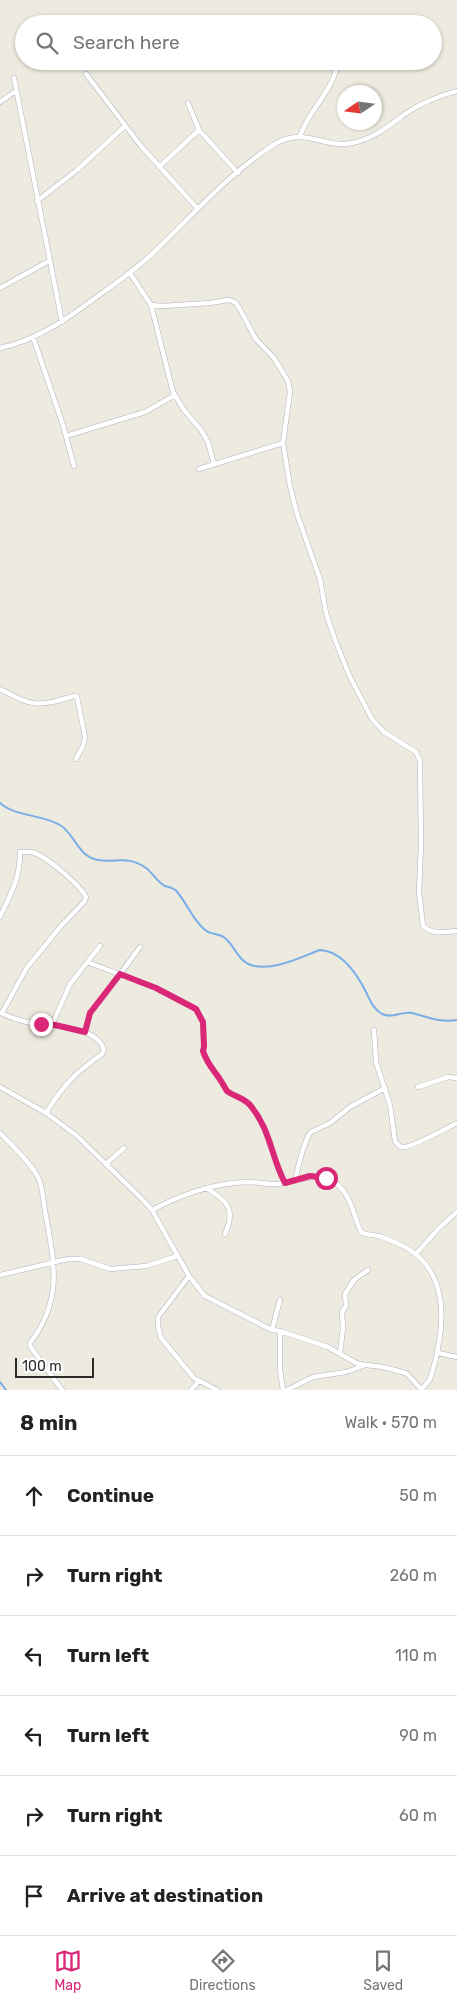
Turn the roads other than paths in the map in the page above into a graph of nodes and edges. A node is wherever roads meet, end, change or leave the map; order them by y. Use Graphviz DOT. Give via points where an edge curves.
graph roads {
  1 [pos="337,70"];
  2 [pos="86,74"];
  3 [pos="14,78"];
  4 [pos="16,91"];
  5 [pos="457,91"];
  6 [pos="0,102"];
  7 [pos="188,103"];
  8 [pos="125,126"];
  9 [pos="199,130"];
  10 [pos="300,136"];
  11 [pos="160,167"];
  12 [pos="238,173"];
  13 [pos="37,201"];
  14 [pos="197,208"];
  15 [pos="49,261"];
  16 [pos="130,273"];
  17 [pos="0,288"];
  18 [pos="151,305"];
  19 [pos="62,322"];
  20 [pos="34,337"];
  21 [pos="0,348"];
  22 [pos="175,395"];
  23 [pos="66,436"];
  24 [pos="283,443"];
  25 [pos="214,464"];
  26 [pos="74,466"];
  27 [pos="199,469"];
  28 [pos="0,689"];
  29 [pos="76,759"];
  30 [pos="0,917"];
  31 [pos="457,931"];
  32 [pos="100,946"];
  33 [pos="140,947"];
  34 [pos="88,962"];
  35 [pos="120,974"];
  36 [pos="1,1013"];
  37 [pos="52,1024"];
  38 [pos="374,1030"];
  39 [pos="85,1032"];
  40 [pos="457,1078"];
  41 [pos="0,1087"];
  42 [pos="418,1087"];
  43 [pos="385,1088"];
  44 [pos="46,1113"];
  45 [pos="457,1123"];
  46 [pos="0,1133"];
  47 [pos="124,1148"];
  48 [pos="106,1164"];
  49 [pos="295,1180"];
  50 [pos="285,1183"];
  51 [pos="206,1188"];
  52 [pos="152,1210"];
  53 [pos="457,1212"];
  54 [pos="225,1234"];
  55 [pos="415,1255"];
  56 [pos="178,1256"];
  57 [pos="53,1263"];
  58 [pos="368,1270"];
  59 [pos="0,1275"];
  60 [pos="189,1276"];
  61 [pos="276,1318"];
  62 [pos="272,1330"];
  63 [pos="280,1331"];
  64 [pos="340,1353"];
  65 [pos="438,1353"];
  66 [pos="457,1357"];
  67 [pos="364,1366"];
  68 [pos="199,1382"];
  69 [pos="305,1382"];
  70 [pos="62,1390"];
  71 [pos="191,1390"];
  72 [pos="217,1390"];
  73 [pos="283,1390"];
  74 [pos="287,1390"];
  75 [pos="298,1390"];
  76 [pos="422,1390"];
  1 -- 10 [label="street"];
  2 -- 8 [label="street"];
  3 -- 4 [label="street"];
  4 -- 6 [label="street"];
  4 -- 13 [label="street"];
  5 -- 10 [label="street" via="424,103 391,125 350,144"];
  7 -- 9 [label="street"];
  8 -- 11 [label="street"];
  8 -- 13 [label="street"];
  9 -- 11 [label="street"];
  9 -- 12 [label="street"];
  10 -- 12 [label="street" via="276,143"];
  11 -- 14 [label="street"];
  12 -- 14 [label="street"];
  13 -- 15 [label="street"];
  14 -- 16 [label="street"];
  15 -- 17 [label="street"];
  15 -- 19 [label="street"];
  16 -- 18 [label="street"];
  16 -- 19 [label="street"];
  18 -- 22 [label="street"];
  18 -- 24 [label="street" via="235,302 255,338 274,358 288,381 290,403"];
  19 -- 20 [label="street"];
  20 -- 21 [label="street"];
  20 -- 23 [label="street"];
  22 -- 23 [label="street" via="145,412"];
  22 -- 25 [label="street" via="208,442"];
  23 -- 26 [label="street"];
  24 -- 25 [label="street"];
  24 -- 31 [label="street" via="297,514 320,579 326,614 350,677 372,719 384,732 416,752 420,761 419,892 424,926 435,933"];
  25 -- 27 [label="street"];
  28 -- 29 [label="street" via="36,704 77,697 84,737"];
  30 -- 36 [label="street" via="18,879 20,852 31,852 56,867 86,897 26,969"];
  32 -- 34 [label="street"];
  33 -- 35 [label="street"];
  34 -- 35 [label="street"];
  34 -- 37 [label="street" via="70,984"];
  35 -- 39 [label="street" via="90,1013"];
  35 -- 50 [label="street" via="196,1009 203,1022 203,1051 209,1067 228,1091 250,1104 272,1145 278,1171"];
  36 -- 37 [label="street" via="27,1022"];
  37 -- 39 [label="street"];
  38 -- 43 [label="street" via="374,1052"];
  39 -- 44 [label="street" via="104,1050 68,1081"];
  40 -- 42 [label="street" via="448,1077"];
  41 -- 44 [label="street"];
  43 -- 45 [label="street" via="395,1141 401,1147"];
  43 -- 49 [label="street" via="311,1132"];
  44 -- 48 [label="street" via="76,1135"];
  46 -- 57 [label="street" via="40,1182"];
  47 -- 48 [label="street"];
  48 -- 52 [label="street"];
  49 -- 50 [label="street"];
  49 -- 55 [label="street" via="318,1176 334,1183 346,1194 361,1232 400,1245"];
  50 -- 51 [label="street" via="243,1182"];
  51 -- 52 [label="street" via="189,1192"];
  51 -- 54 [label="street" via="218,1195 230,1210"];
  52 -- 56 [label="street"];
  53 -- 55 [label="street"];
  55 -- 65 [label="street" via="432,1274 439,1293 442,1320"];
  56 -- 57 [label="street" via="146,1266 110,1269 81,1259"];
  56 -- 60 [label="street"];
  57 -- 59 [label="street"];
  57 -- 70 [label="street" via="53,1295 43,1327 30,1346"];
  58 -- 64 [label="street" via="354,1280 345,1294"];
  60 -- 62 [label="street" via="205,1296"];
  60 -- 68 [label="street" via="158,1317 158,1326 161,1338"];
  61 -- 62 [label="street" via="280,1300"];
  62 -- 63 [label="street"];
  63 -- 64 [label="street"];
  63 -- 73 [label="street"];
  64 -- 67 [label="street"];
  65 -- 66 [label="street"];
  65 -- 76 [label="street" via="430,1379"];
  67 -- 69 [label="street" via="313,1377"];
  67 -- 76 [label="street" via="406,1373"];
  68 -- 71 [label="street"];
  68 -- 72 [label="street"];
  69 -- 74 [label="street"];
  69 -- 75 [label="street"];
}
